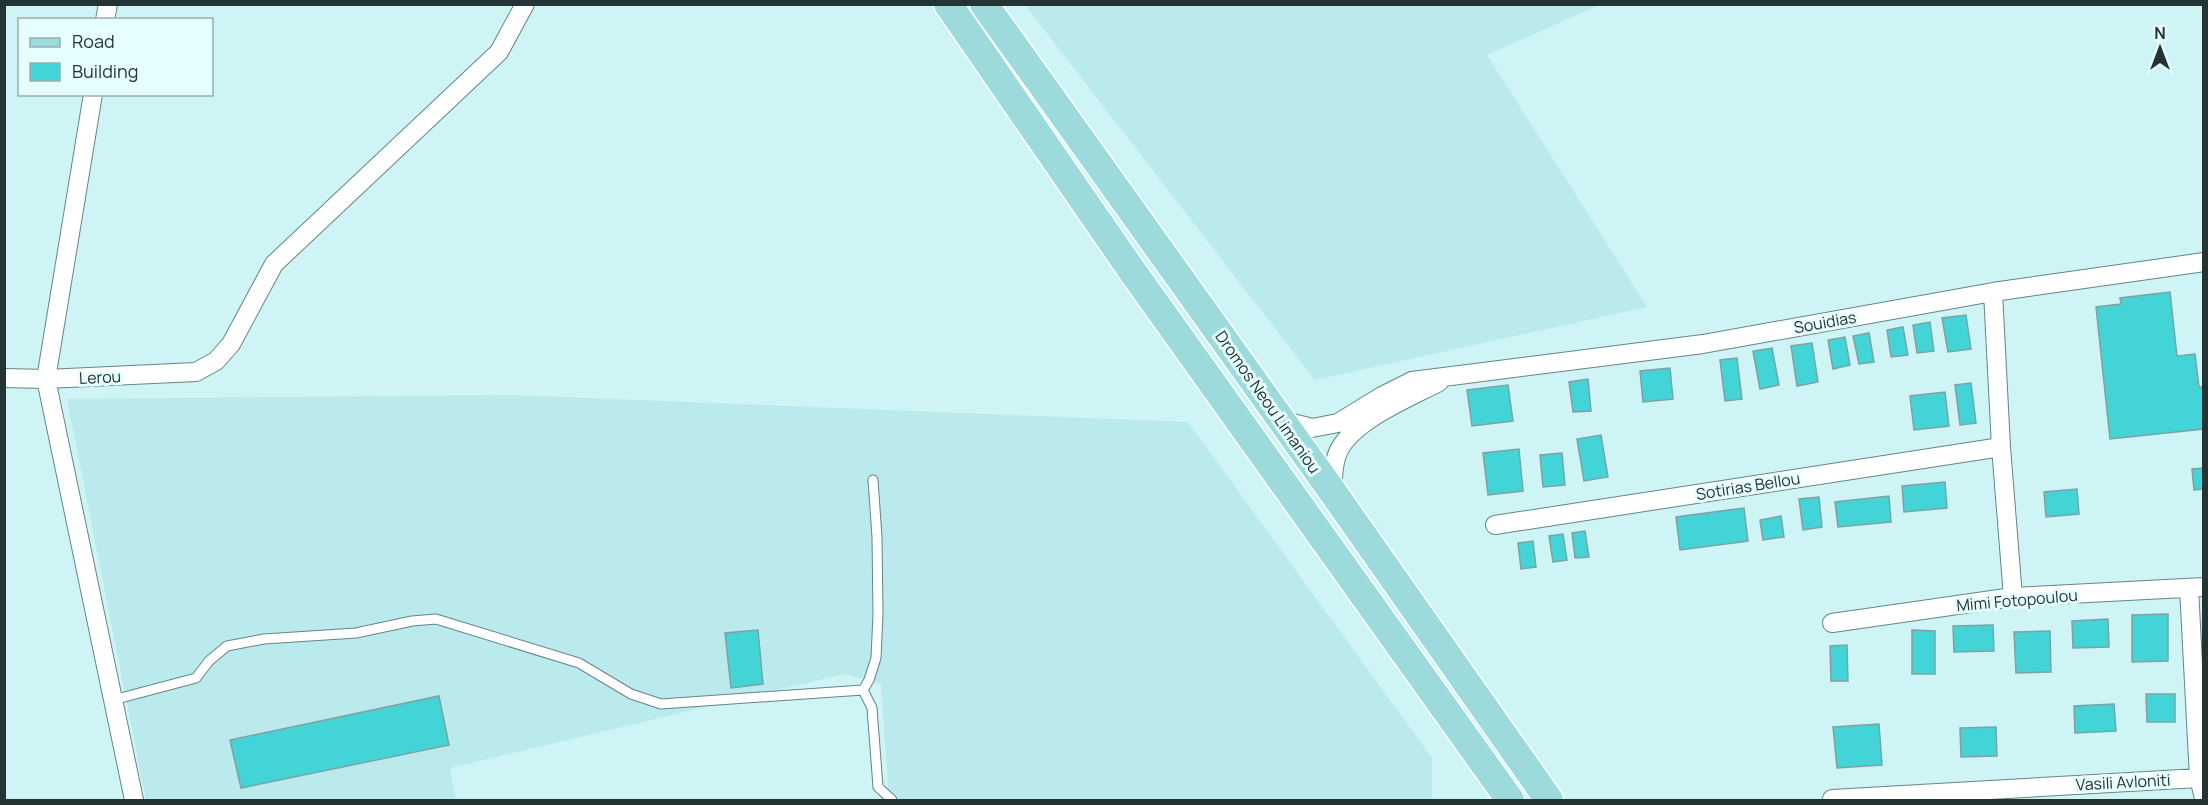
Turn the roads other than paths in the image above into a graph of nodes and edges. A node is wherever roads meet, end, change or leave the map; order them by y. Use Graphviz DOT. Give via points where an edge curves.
graph roads {
  1 [pos="525,4"];
  2 [pos="948,4"];
  3 [pos="984,4"];
  4 [pos="93,96"];
  5 [pos="2204,262"];
  6 [pos="1992,291"];
  7 [pos="4,378"];
  8 [pos="1446,378"];
  9 [pos="46,379"];
  10 [pos="1281,420"];
  11 [pos="2001,447"];
  12 [pos="873,480"];
  13 [pos="1332,491"];
  14 [pos="1495,525"];
  15 [pos="2196,588"];
  16 [pos="2013,597"];
  17 [pos="1832,623"];
  18 [pos="862,690"];
  19 [pos="113,700"];
  20 [pos="2199,778"];
  21 [pos="2042,794"];
  22 [pos="2204,798"];
  23 [pos="1832,799"];
  24 [pos="134,801"];
  25 [pos="892,801"];
  26 [pos="1510,801"];
  27 [pos="1550,801"];
  1 -- 9 [label="street, Lerou" via="499,52 274,264 231,344 216,361 196,372"];
  2 -- 26 [label="main road, Dromos Neou Limaniou" via="1130,268"];
  3 -- 10 [label="main road, Dromos Neou Limaniou"];
  4 -- 9 [label="street"];
  5 -- 6 [label="street, Souidias"];
  6 -- 8 [label="street, Souidias" via="1703,344"];
  6 -- 11 [label="street"];
  7 -- 9 [label="street, Lerou"];
  8 -- 10 [label="street, Souidias" via="1412,381 1338,423 1312,428"];
  8 -- 13 [label="street, Souidias" via="1386,408 1347,438 1336,457"];
  9 -- 19 [label="street"];
  10 -- 13 [label="main road, Dromos Neou Limaniou"];
  11 -- 14 [label="street, Sotirias Bellou"];
  11 -- 16 [label="street"];
  12 -- 18 [label="lane" via="877,537 876,658"];
  13 -- 27 [label="main road, Dromos Neou Limaniou"];
  15 -- 16 [label="street, Mimi Fotopoulou"];
  15 -- 20 [label="street"];
  16 -- 17 [label="street, Mimi Fotopoulou"];
  18 -- 19 [label="lane" via="661,704 631,694 579,663 436,619 356,633 264,639 227,646 196,678"];
  18 -- 25 [label="lane" via="872,708 878,787"];
  19 -- 24 [label="street"];
  20 -- 21 [label="street, Vasili Avloniti"];
  20 -- 22 [label="street"];
  21 -- 23 [label="street, Vasili Avloniti"];
}
